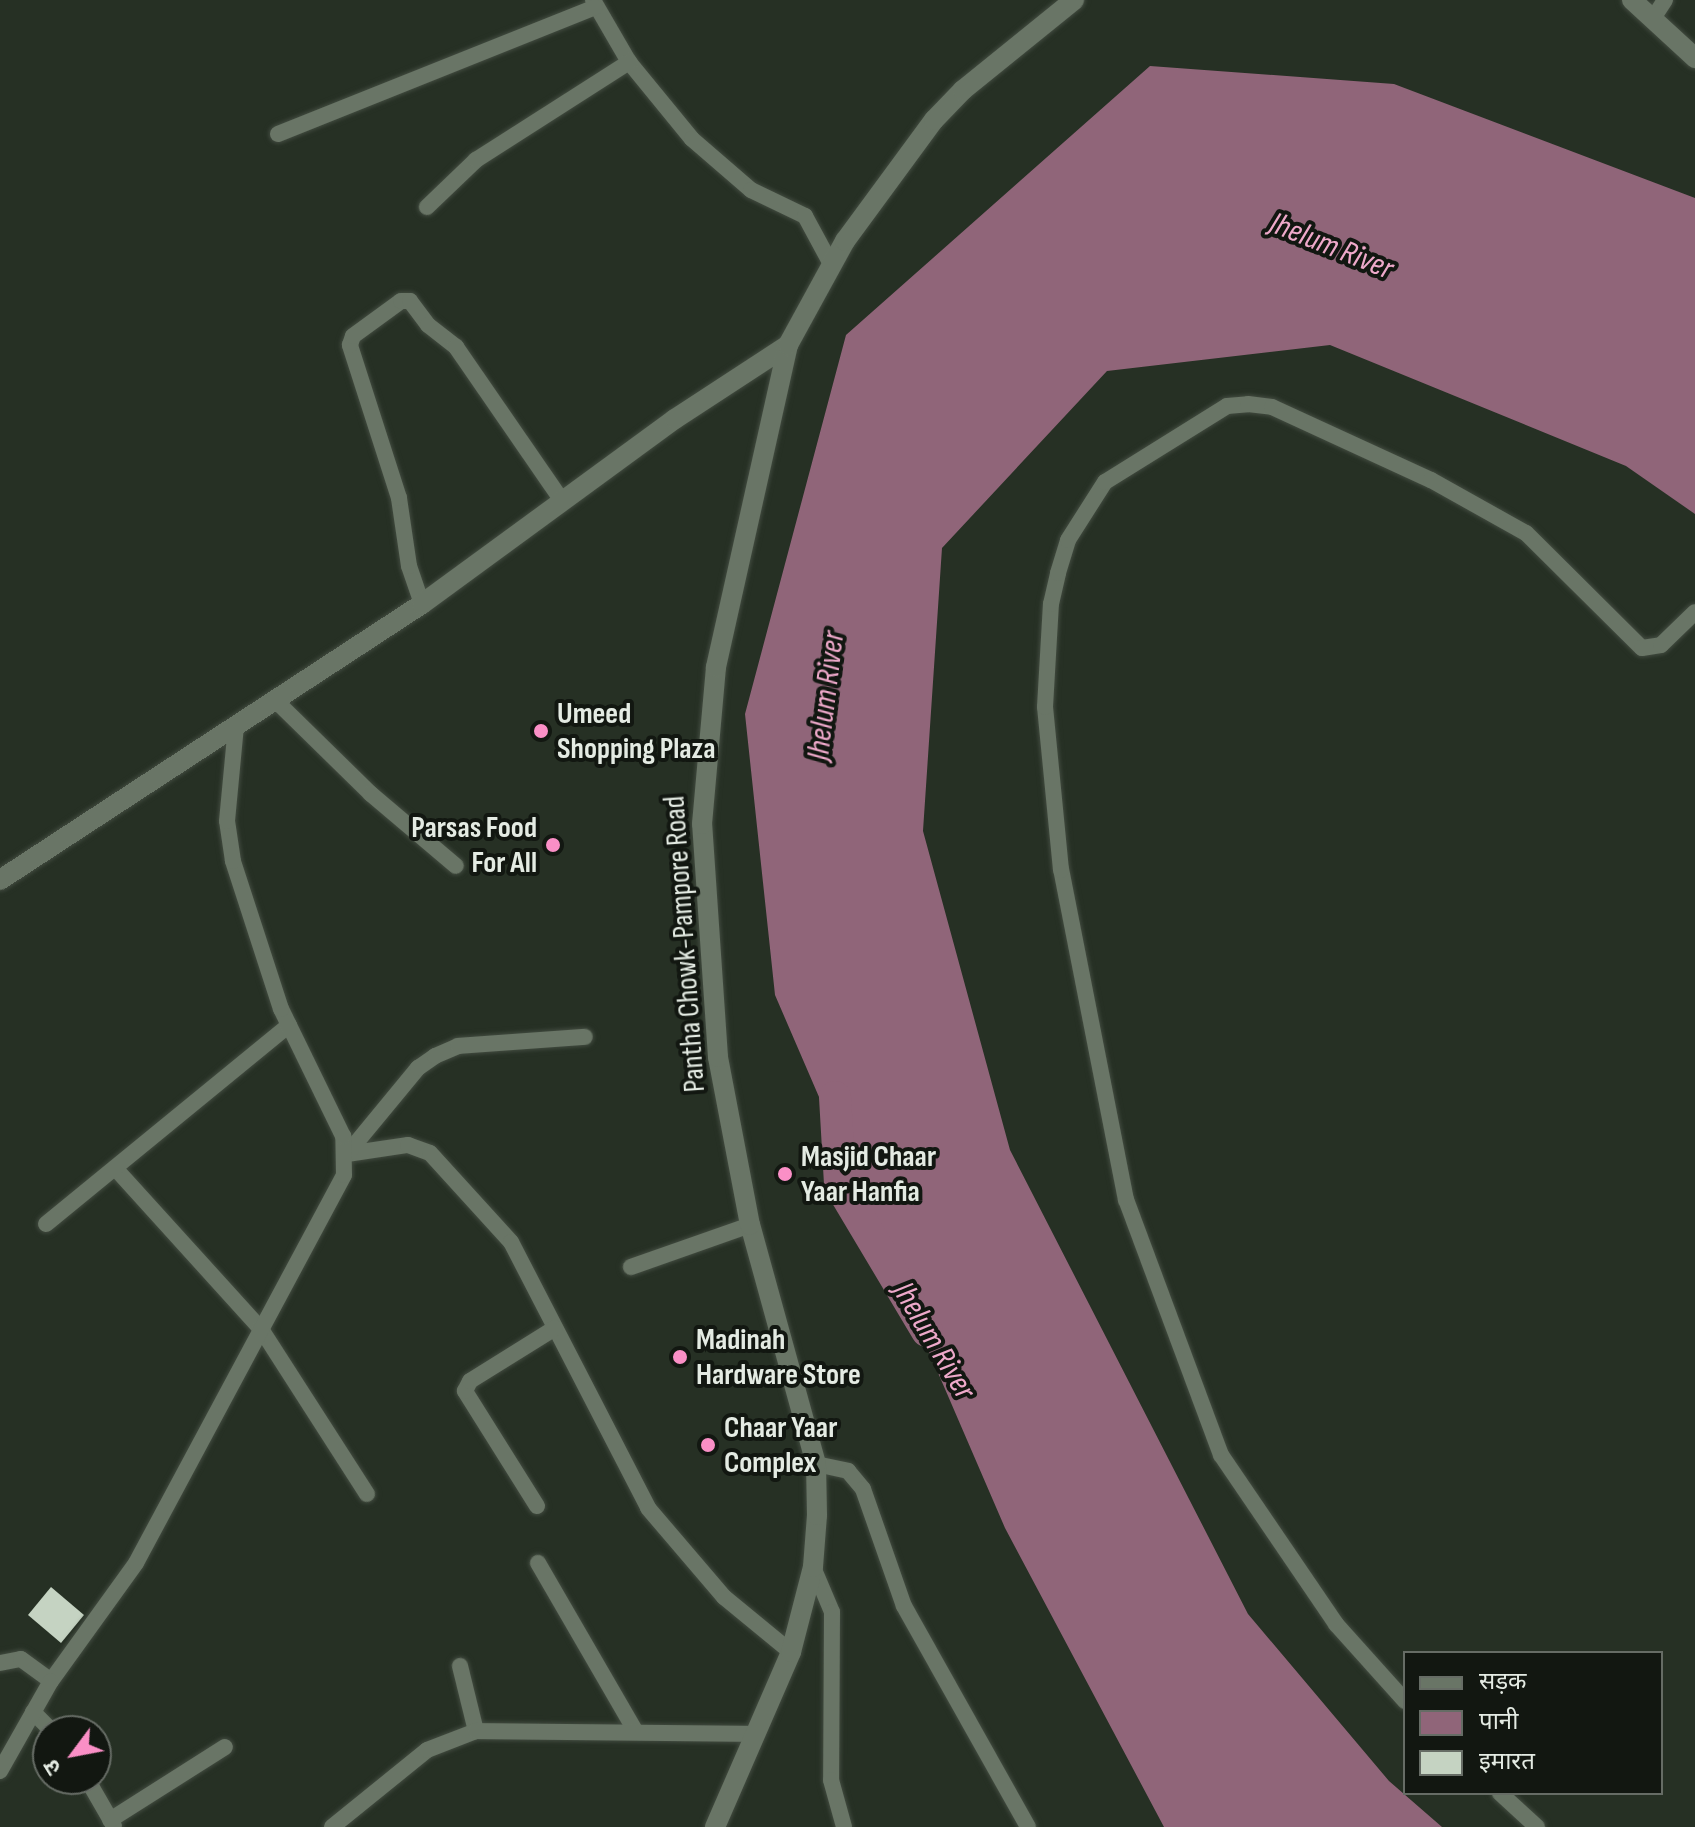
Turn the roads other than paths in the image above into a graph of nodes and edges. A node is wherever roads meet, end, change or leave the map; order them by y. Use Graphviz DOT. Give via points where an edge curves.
graph roads {
  1 [pos="1074,0"];
  2 [pos="1632,0"];
  3 [pos="1665,0"];
  4 [pos="594,4"];
  5 [pos="1652,20"];
  6 [pos="1695,58"];
  7 [pos="629,62"];
  8 [pos="278,134"];
  9 [pos="427,207"];
  10 [pos="832,266"];
  11 [pos="788,345"];
  12 [pos="563,502"];
  13 [pos="422,604"];
  14 [pos="1695,612"];
  15 [pos="275,700"];
  16 [pos="236,726"];
  17 [pos="456,866"];
  18 [pos="0,880"];
  19 [pos="289,1025"];
  20 [pos="585,1037"];
  21 [pos="347,1154"];
  22 [pos="115,1168"];
  23 [pos="46,1224"];
  24 [pos="750,1225"];
  25 [pos="631,1267"];
  26 [pos="555,1328"];
  27 [pos="261,1329"];
  28 [pos="816,1464"];
  29 [pos="367,1494"];
  30 [pos="537,1506"];
  31 [pos="538,1563"];
  32 [pos="813,1567"];
  33 [pos="791,1652"];
  34 [pos="0,1663"];
  35 [pos="460,1666"];
  36 [pos="51,1681"];
  37 [pos="1403,1699"];
  38 [pos="33,1712"];
  39 [pos="36,1715"];
  40 [pos="635,1730"];
  41 [pos="476,1731"];
  42 [pos="756,1734"];
  43 [pos="225,1747"];
  44 [pos="0,1771"];
  45 [pos="96,1795"];
  46 [pos="1502,1795"];
  47 [pos="112,1824"];
  48 [pos="332,1827"];
  49 [pos="715,1827"];
  50 [pos="844,1827"];
  51 [pos="1028,1827"];
  52 [pos="1537,1827"];
  1 -- 10 [label="main road, Pantha Chowk-Pampore Road" via="934,120"];
  2 -- 5 [label="main road"];
  3 -- 5 [label="street"];
  4 -- 7 [label="street"];
  4 -- 8 [label="street"];
  5 -- 6 [label="main road"];
  7 -- 9 [label="street" via="476,160"];
  7 -- 10 [label="street" via="692,139 736,179 805,216"];
  10 -- 11 [label="main road, Pantha Chowk-Pampore Road"];
  11 -- 12 [label="main road"];
  11 -- 24 [label="main road, Pantha Chowk-Pampore Road" via="716,667 705,748 702,824 718,1057"];
  12 -- 13 [label="main road"];
  12 -- 13 [label="street" via="456,347 431,328 410,301 401,301 353,336 350,345 399,498 409,566"];
  13 -- 15 [label="main road"];
  14 -- 37 [label="street" via="1661,645 1642,648 1542,547 1500,516 1272,407 1248,404 1227,406 1105,482 1068,540 1058,573 1045,707 1061,870 1126,1200 1221,1455 1336,1624"];
  15 -- 16 [label="main road"];
  15 -- 17 [label="street"];
  16 -- 18 [label="main road"];
  16 -- 19 [label="street" via="229,842"];
  19 -- 21 [label="street"];
  19 -- 22 [label="street"];
  20 -- 21 [label="street" via="458,1046 435,1056 418,1068"];
  21 -- 26 [label="street" via="408,1145 430,1153 511,1242"];
  21 -- 27 [label="street" via="344,1175"];
  22 -- 23 [label="street"];
  22 -- 27 [label="street"];
  24 -- 25 [label="street"];
  24 -- 28 [label="main road, Pantha Chowk-Pampore Road"];
  26 -- 30 [label="street" via="470,1381 465,1391"];
  26 -- 33 [label="street" via="648,1508 724,1597"];
  27 -- 29 [label="street"];
  27 -- 36 [label="street" via="136,1563"];
  28 -- 32 [label="main road, Pantha Chowk-Pampore Road"];
  28 -- 51 [label="street" via="848,1471 863,1489 904,1606"];
  31 -- 40 [label="street"];
  32 -- 33 [label="main road, Pantha Chowk-Pampore Road"];
  32 -- 50 [label="street" via="832,1612 831,1780"];
  33 -- 42 [label="main road, Pantha Chowk-Pampore Road"];
  34 -- 36 [label="street" via="21,1659"];
  35 -- 41 [label="street"];
  36 -- 38 [label="street"];
  38 -- 39 [label="street"];
  38 -- 44 [label="street"];
  40 -- 41 [label="street"];
  40 -- 42 [label="street"];
  41 -- 48 [label="street" via="427,1750"];
  42 -- 49 [label="main road, Pantha Chowk-Pampore Road"];
  43 -- 47 [label="street"];
  45 -- 47 [label="street"];
  46 -- 52 [label="street"];
}
